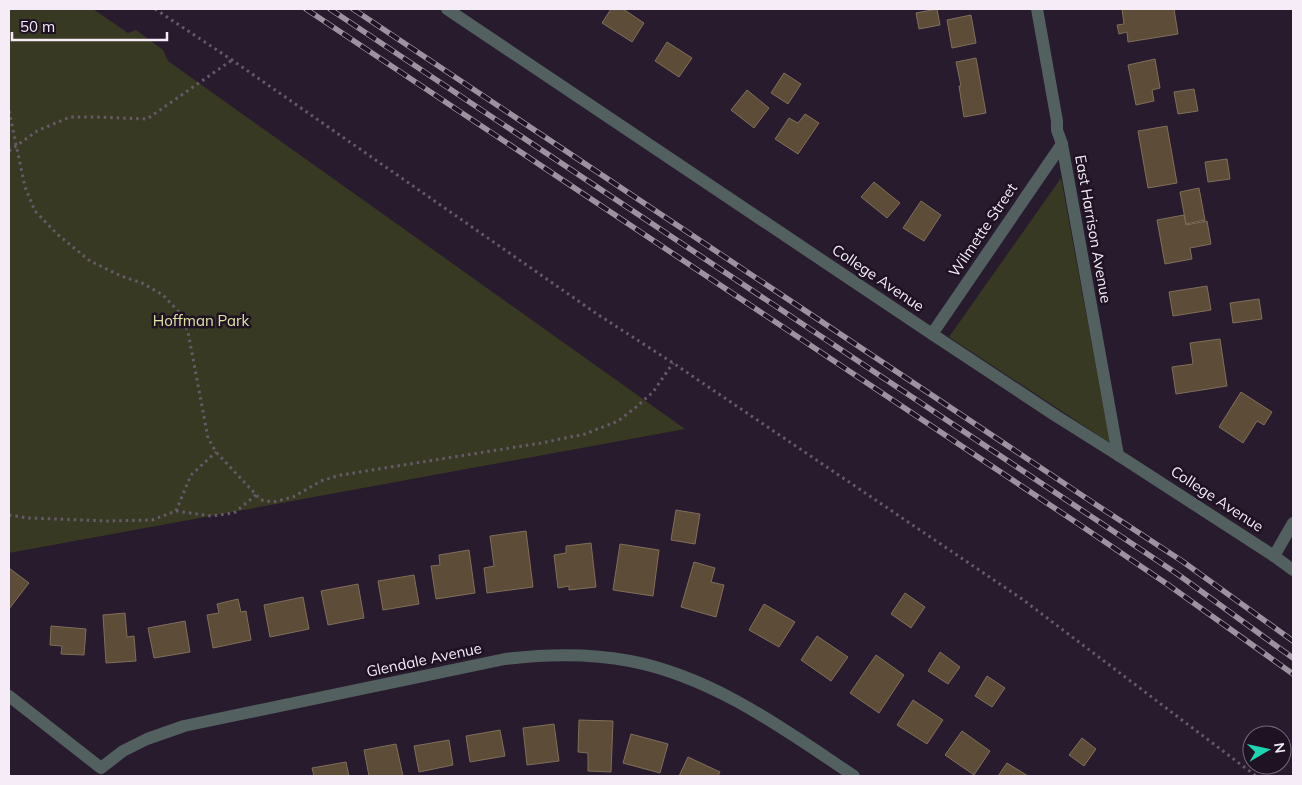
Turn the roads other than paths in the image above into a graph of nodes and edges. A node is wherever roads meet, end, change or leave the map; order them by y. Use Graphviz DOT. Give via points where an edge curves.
graph roads {
  1 [pos="447,9"];
  2 [pos="1036,9"];
  3 [pos="1062,144"];
  4 [pos="932,334"];
  5 [pos="1118,455"];
  6 [pos="1293,523"];
  7 [pos="1274,556"];
  8 [pos="1293,570"];
  9 [pos="9,696"];
  10 [pos="99,772"];
  11 [pos="854,776"];
  1 -- 4 [label="street, College Avenue"];
  2 -- 3 [label="street, East Harrison Avenue"];
  3 -- 4 [label="street, Wilmette Street"];
  3 -- 5 [label="street, East Harrison Avenue"];
  4 -- 5 [label="street, College Avenue"];
  5 -- 7 [label="street, College Avenue"];
  6 -- 7 [label="street"];
  7 -- 8 [label="street, College Avenue"];
  9 -- 10 [label="street, Glendale Avenue"];
  10 -- 11 [label="street, Glendale Avenue" via="123,751 184,726 505,659 563,654 630,661 696,682 762,716"];
}
